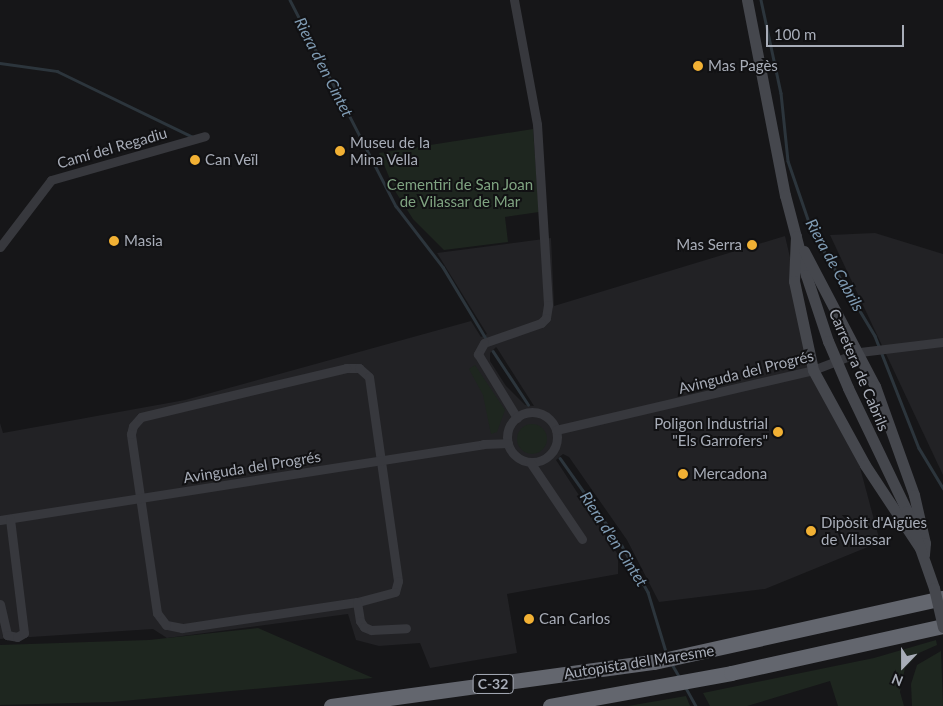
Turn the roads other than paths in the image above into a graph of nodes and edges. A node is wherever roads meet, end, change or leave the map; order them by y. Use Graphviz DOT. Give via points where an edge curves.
graph roads {
  1 [pos="514,0"];
  2 [pos="747,0"];
  3 [pos="205,136"];
  4 [pos="796,236"];
  5 [pos="0,247"];
  6 [pos="943,342"];
  7 [pos="860,352"];
  8 [pos="813,370"];
  9 [pos="516,418"];
  10 [pos="556,430"];
  11 [pos="508,443"];
  12 [pos="381,461"];
  13 [pos="530,462"];
  14 [pos="141,498"];
  15 [pos="10,519"];
  16 [pos="0,520"];
  17 [pos="582,539"];
  18 [pos="924,554"];
  19 [pos="939,593"];
  20 [pos="357,602"];
  21 [pos="0,604"];
  22 [pos="943,626"];
  23 [pos="406,628"];
  24 [pos="332,706"];
  25 [pos="550,706"];
  1 -- 9 [label="street" via="537,124 548,305 546,318 541,323 484,343 478,354"];
  2 -- 4 [label="street, Carretera de Cabrils"];
  3 -- 5 [label="street, Camí del Regadiu" via="51,180"];
  4 -- 7 [label="street"];
  4 -- 8 [label="street" via="794,281"];
  4 -- 18 [label="street, Carretera de Cabrils, bridge" via="828,341"];
  6 -- 7 [label="street, Avinguda del Progrés"];
  7 -- 8 [label="street, Avinguda del Progrés"];
  7 -- 18 [label="street" via="914,495 925,543"];
  8 -- 10 [label="street, Avinguda del Progrés"];
  8 -- 18 [label="street" via="865,465"];
  9 -- 10 [label="street" via="538,413"];
  9 -- 11 [label="street" via="509,428"];
  10 -- 13 [label="street" via="557,442 551,454"];
  11 -- 12 [label="street, Avinguda del Progrés"];
  11 -- 13 [label="street" via="514,454"];
  12 -- 14 [label="street, Avinguda del Progrés"];
  12 -- 14 [label="street" via="369,377 359,368 346,368 141,417 131,434"];
  12 -- 20 [label="street" via="398,581 395,592"];
  13 -- 17 [label="street"];
  14 -- 15 [label="street, Avinguda del Progrés"];
  14 -- 20 [label="street" via="157,613 166,625 182,628"];
  15 -- 16 [label="street, Avinguda del Progrés"];
  15 -- 21 [label="street" via="24,633 17,637 7,635"];
  18 -- 19 [label="street, Carretera de Cabrils"];
  19 -- 22 [label="street, Carretera de Cabrils, bridge"];
  19 -- 24 [label="highway, Autopista del Maresme / C-32" via="654,662"];
  20 -- 23 [label="street" via="364,627 371,630"];
  22 -- 25 [label="highway, Autopista del Maresme" via="731,673"];
}
